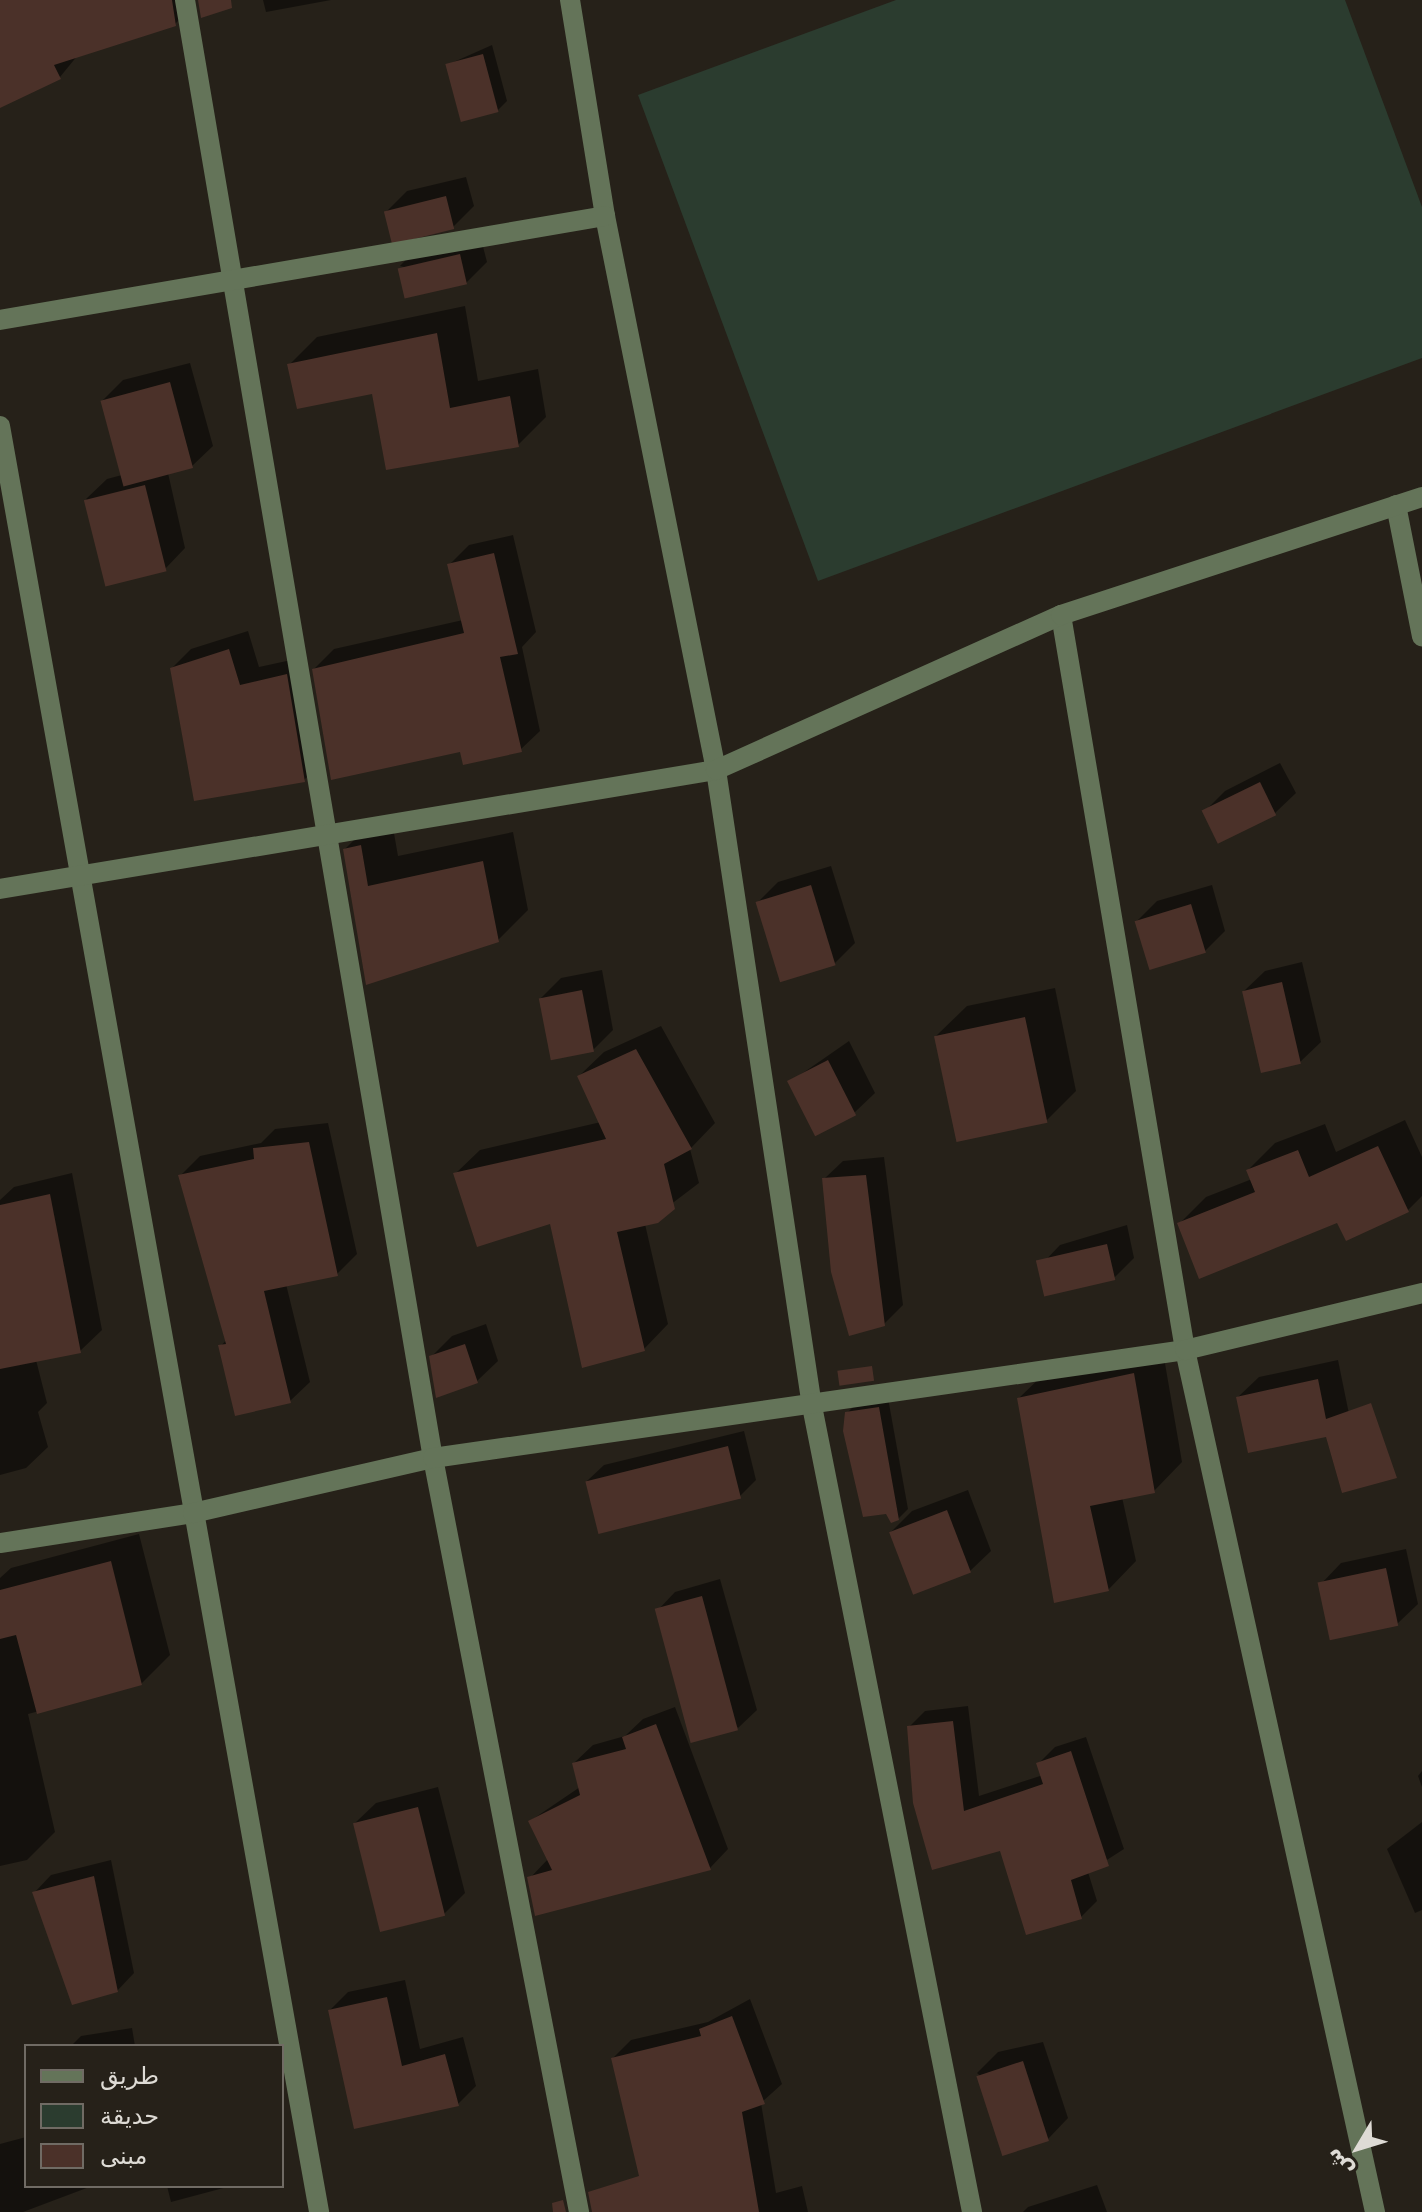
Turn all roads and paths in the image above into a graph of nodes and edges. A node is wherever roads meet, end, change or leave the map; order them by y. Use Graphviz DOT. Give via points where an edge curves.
graph roads {
  1 [pos="185,0"];
  2 [pos="570,0"];
  3 [pos="605,216"];
  4 [pos="234,281"];
  5 [pos="0,320"];
  6 [pos="0,426"];
  7 [pos="1422,497"];
  8 [pos="1396,505"];
  9 [pos="1061,615"];
  10 [pos="1422,636"];
  11 [pos="716,770"];
  12 [pos="330,829"];
  13 [pos="78,875"];
  14 [pos="0,889"];
  15 [pos="1422,1293"];
  16 [pos="1185,1350"];
  17 [pos="812,1406"];
  18 [pos="433,1458"];
  19 [pos="193,1513"];
  20 [pos="0,1543"];
  21 [pos="319,2212"];
  22 [pos="579,2212"];
  23 [pos="972,2212"];
  24 [pos="1375,2212"];
  1 -- 4 [label="street"];
  2 -- 3 [label="street"];
  3 -- 4 [label="street"];
  3 -- 11 [label="street"];
  4 -- 5 [label="street"];
  4 -- 12 [label="street"];
  6 -- 13 [label="street"];
  7 -- 8 [label="street"];
  8 -- 9 [label="street"];
  8 -- 10 [label="street"];
  9 -- 11 [label="street"];
  9 -- 16 [label="street"];
  11 -- 12 [label="street"];
  11 -- 17 [label="street"];
  12 -- 13 [label="street"];
  12 -- 18 [label="street"];
  13 -- 14 [label="street"];
  13 -- 19 [label="street"];
  15 -- 16 [label="street"];
  16 -- 17 [label="street"];
  16 -- 24 [label="street"];
  17 -- 18 [label="street"];
  17 -- 23 [label="street"];
  18 -- 19 [label="street"];
  18 -- 22 [label="street"];
  19 -- 20 [label="street"];
  19 -- 21 [label="street"];
}
